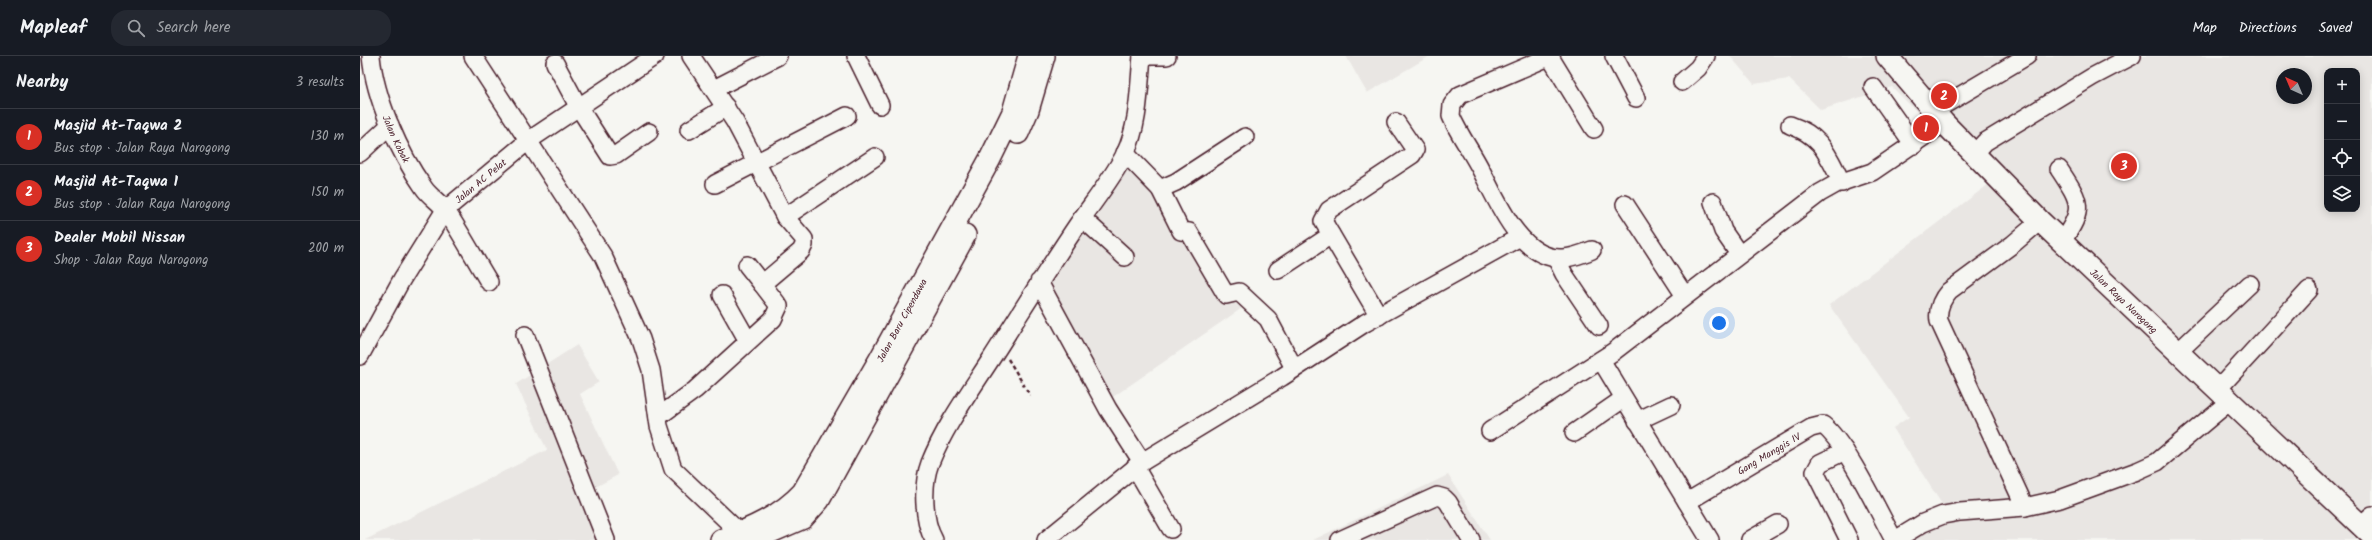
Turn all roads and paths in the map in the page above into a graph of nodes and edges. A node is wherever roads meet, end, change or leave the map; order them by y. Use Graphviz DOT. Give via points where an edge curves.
graph roads {
  1 [pos="473,56"];
  2 [pos="655,56"];
  3 [pos="691,56"];
  4 [pos="778,56"];
  5 [pos="856,56"];
  6 [pos="1029,56"];
  7 [pos="1044,56"];
  8 [pos="1142,56"];
  9 [pos="1167,56"];
  10 [pos="1550,56"];
  11 [pos="1614,56"];
  12 [pos="1706,56"];
  13 [pos="1887,56"];
  14 [pos="2027,56"];
  15 [pos="2132,56"];
  16 [pos="555,63"];
  17 [pos="368,69"];
  18 [pos="1682,82"];
  19 [pos="1873,87"];
  20 [pos="714,89"];
  21 [pos="1636,98"];
  22 [pos="880,105"];
  23 [pos="578,106"];
  24 [pos="726,107"];
  25 [pos="847,116"];
  26 [pos="1939,117"];
  27 [pos="1396,122"];
  28 [pos="390,125"];
  29 [pos="1790,125"];
  30 [pos="1594,129"];
  31 [pos="689,130"];
  32 [pos="649,132"];
  33 [pos="1246,137"];
  34 [pos="528,141"];
  35 [pos="1914,145"];
  36 [pos="360,152"];
  37 [pos="1125,153"];
  38 [pos="1975,153"];
  39 [pos="876,157"];
  40 [pos="996,162"];
  41 [pos="757,164"];
  42 [pos="2059,169"];
  43 [pos="1842,182"];
  44 [pos="714,184"];
  45 [pos="1160,189"];
  46 [pos="1713,202"];
  47 [pos="1625,204"];
  48 [pos="445,210"];
  49 [pos="785,217"];
  50 [pos="1082,218"];
  51 [pos="2040,220"];
  52 [pos="1331,235"];
  53 [pos="1520,237"];
  54 [pos="2062,241"];
  55 [pos="1592,250"];
  56 [pos="1740,254"];
  57 [pos="1125,257"];
  58 [pos="1556,258"];
  59 [pos="747,265"];
  60 [pos="1278,270"];
  61 [pos="489,282"];
  62 [pos="1039,282"];
  63 [pos="762,284"];
  64 [pos="2250,284"];
  65 [pos="2309,290"];
  66 [pos="722,295"];
  67 [pos="1685,296"];
  68 [pos="1379,316"];
  69 [pos="1600,326"];
  70 [pos="525,335"];
  71 [pos="748,341"];
  72 [pos="999,345"];
  73 [pos="2178,352"];
  74 [pos="360,355"];
  75 [pos="1601,360"];
  76 [pos="1294,368"];
  77 [pos="1030,395"];
  78 [pos="2224,395"];
  79 [pos="1624,399"];
  80 [pos="1671,406"];
  81 [pos="658,417"];
  82 [pos="1637,421"];
  83 [pos="1490,431"];
  84 [pos="1574,434"];
  85 [pos="1844,451"];
  86 [pos="1138,464"];
  87 [pos="1687,502"];
  88 [pos="2025,507"];
  89 [pos="1778,524"];
  90 [pos="2368,525"];
  91 [pos="1171,528"];
  92 [pos="738,538"];
  93 [pos="606,540"];
  94 [pos="934,540"];
  95 [pos="1046,540"];
  96 [pos="1340,540"];
  97 [pos="1471,540"];
  98 [pos="1710,540"];
  99 [pos="1750,540"];
  100 [pos="1849,540"];
  101 [pos="1895,540"];
  1 -- 34 [label="street"];
  2 -- 23 [label="street, Jalan AC Pelat"];
  3 -- 20 [label="street"];
  4 -- 20 [label="street"];
  5 -- 22 [label="street"];
  6 -- 40 [label="main road, Jalan Baru Cipendawa"];
  7 -- 40 [label="main road, Jalan Baru Cipendawa" via="1028,110"];
  8 -- 9 [label="street"];
  8 -- 37 [label="street" via="1135,123"];
  10 -- 30 [label="street"];
  10 -- 53 [label="street" via="1460,95 1451,109 1455,125"];
  11 -- 21 [label="street"];
  12 -- 18 [label="street" via="1698,68"];
  13 -- 26 [label="main road, Jalan Raya Narogong"];
  14 -- 26 [label="street"];
  15 -- 38 [label="street" via="2092,77 1985,142"];
  16 -- 23 [label="street"];
  17 -- 28 [label="street, Jalan Kobak"];
  19 -- 35 [label="street"];
  20 -- 24 [label="street"];
  23 -- 32 [label="street" via="610,156 616,155"];
  23 -- 34 [label="street, Jalan AC Pelat"];
  24 -- 31 [label="street"];
  24 -- 41 [label="street"];
  25 -- 41 [label="street"];
  26 -- 35 [label="street"];
  26 -- 38 [label="main road, Jalan Raya Narogong"];
  27 -- 52 [label="street" via="1415,150 1412,155 1329,210 1323,221"];
  28 -- 36 [label="street"];
  28 -- 48 [label="street, Jalan Kobak" via="424,188"];
  29 -- 43 [label="street" via="1810,133 1820,142"];
  33 -- 45 [label="street" via="1176,182"];
  34 -- 48 [label="street, Jalan AC Pelat"];
  34 -- 81 [label="street" via="603,256 630,313 651,370"];
  35 -- 43 [label="street" via="1872,172"];
  37 -- 45 [label="street"];
  37 -- 50 [label="street" via="1111,178"];
  38 -- 51 [label="main road, Jalan Raya Narogong"];
  39 -- 49 [label="street"];
  40 -- 92 [label="main road, Jalan Baru Cipendawa" via="887,363 803,492 790,506"];
  41 -- 44 [label="street"];
  41 -- 49 [label="street"];
  42 -- 54 [label="street" via="2079,203 2073,226"];
  43 -- 56 [label="street" via="1820,193"];
  45 -- 76 [label="street" via="1181,231 1189,232 1226,295 1238,292 1268,319"];
  46 -- 56 [label="street" via="1723,231"];
  47 -- 67 [label="street"];
  48 -- 61 [label="street, Jalan Kobak"];
  48 -- 74 [label="street, Jalan AC Pelat" via="402,278"];
  49 -- 63 [label="street" via="804,239 804,245 801,251"];
  50 -- 57 [label="street"];
  50 -- 62 [label="street"];
  51 -- 54 [label="main road, Jalan Raya Narogong"];
  51 -- 88 [label="street" via="2013,244 1949,291 1943,298 1938,313 1939,321"];
  52 -- 60 [label="street"];
  52 -- 68 [label="street"];
  53 -- 58 [label="street" via="1539,252"];
  53 -- 68 [label="street"];
  54 -- 73 [label="main road, Jalan Raya Narogong"];
  55 -- 58 [label="street" via="1570,257"];
  56 -- 67 [label="street"];
  58 -- 69 [label="street" via="1575,292"];
  59 -- 63 [label="street"];
  62 -- 72 [label="street"];
  62 -- 86 [label="street"];
  63 -- 71 [label="street" via="779,306 778,313"];
  64 -- 73 [label="street"];
  65 -- 78 [label="street"];
  66 -- 71 [label="street"];
  67 -- 75 [label="street"];
  68 -- 76 [label="street"];
  70 -- 93 [label="street"];
  71 -- 81 [label="street" via="694,390"];
  72 -- 77 [label="path"];
  72 -- 94 [label="street" via="948,426 930,465 926,483 926,518"];
  73 -- 78 [label="main road, Jalan Raya Narogong"];
  75 -- 79 [label="street"];
  75 -- 83 [label="street"];
  76 -- 86 [label="street"];
  78 -- 88 [label="street" via="2157,462 2087,490"];
  78 -- 90 [label="main road, Jalan Raya Narogong"];
  79 -- 82 [label="street"];
  79 -- 84 [label="street"];
  80 -- 82 [label="street"];
  81 -- 92 [label="street" via="673,469"];
  82 -- 87 [label="street"];
  85 -- 87 [label="street, Gang Manggis IV" via="1823,425 1811,428"];
  85 -- 100 [label="street" via="1820,463 1815,472"];
  85 -- 101 [label="street, Gang Manggis IV"];
  86 -- 91 [label="street"];
  86 -- 95 [label="street"];
  87 -- 98 [label="street"];
  88 -- 101 [label="street" via="1943,515 1923,523"];
  89 -- 99 [label="street"];
  96 -- 97 [label="street" via="1437,496 1448,502"];
}
